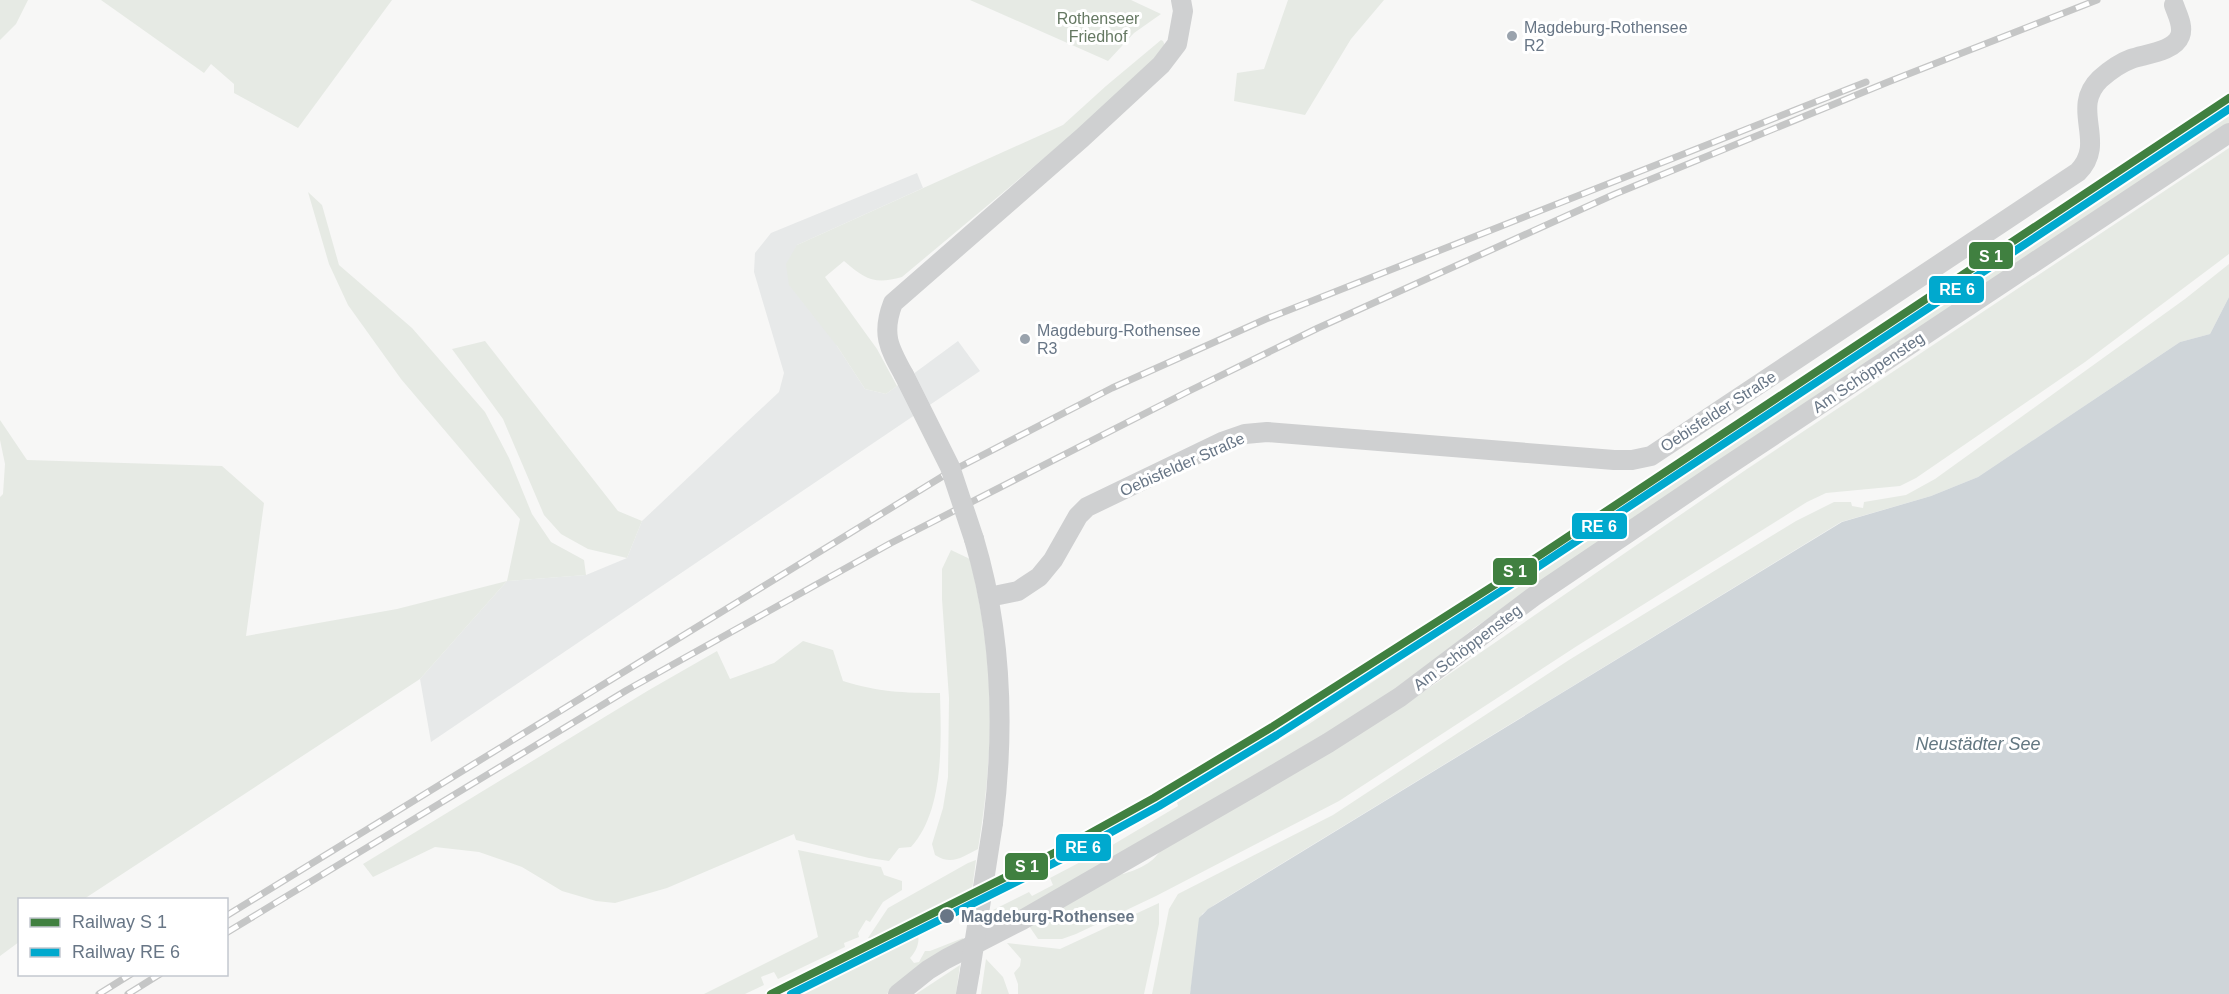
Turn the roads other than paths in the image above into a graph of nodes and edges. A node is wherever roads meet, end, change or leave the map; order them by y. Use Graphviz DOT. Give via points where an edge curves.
graph roads {
  1 [pos="1181,0"];
  2 [pos="2174,5"];
  3 [pos="2229,133"];
  4 [pos="989,597"];
  5 [pos="898,994"];
  6 [pos="966,994"];
  1 -- 4 [label="street, bridge" via="1177,44 1161,65 893,303 887,325 890,351 950,467"];
  2 -- 4 [label="street, Oebisfelder Straße" via="2181,29 2176,42 2125,62 2091,89 2086,110 2091,145 2078,172 1651,456 1614,460 1250,433 1222,442 1088,507 1078,516 1039,577 1018,591"];
  3 -- 5 [label="street, Am Schöppensteg" via="1533,597 1400,697 1329,743 1022,920 946,959"];
  4 -- 6 [label="street, bridge" via="999,668 999,768"];
}
